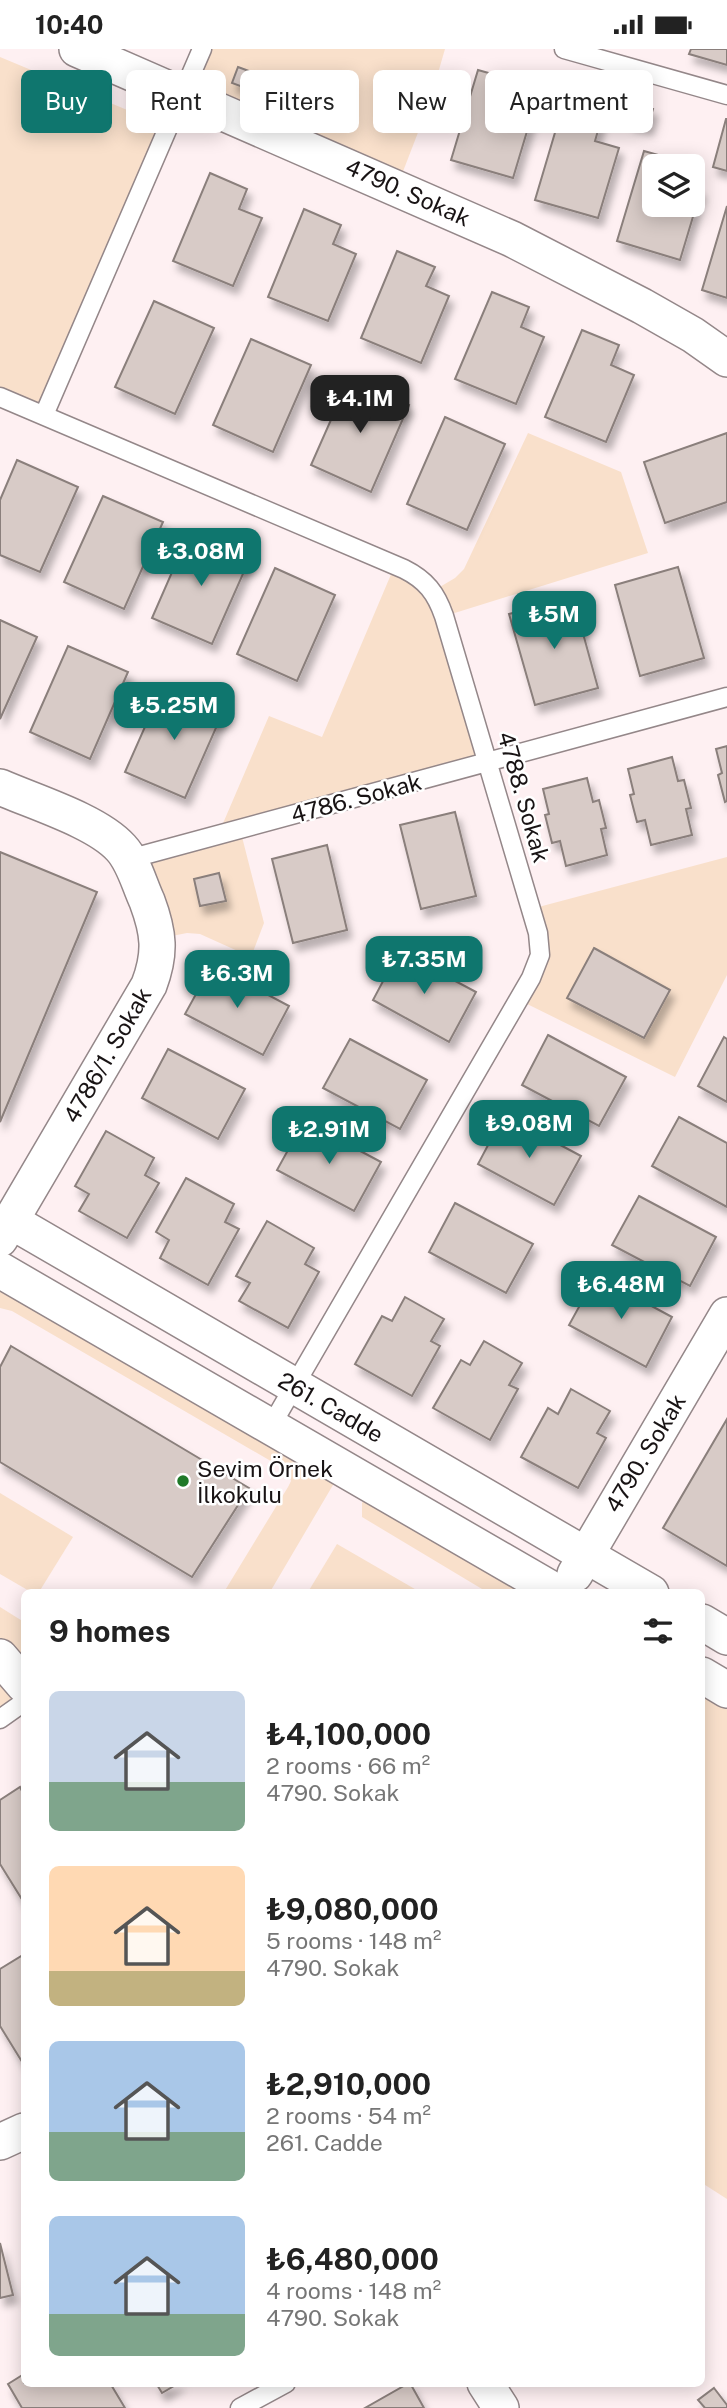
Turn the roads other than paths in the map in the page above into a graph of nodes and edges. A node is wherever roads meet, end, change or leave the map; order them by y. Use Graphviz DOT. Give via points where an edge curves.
graph roads {
  1 [pos="76,49"];
  2 [pos="202,49"];
  3 [pos="564,49"];
  4 [pos="126,70"];
  5 [pos="193,70"];
  6 [pos="727,95"];
  7 [pos="226,113"];
  8 [pos="165,133"];
  9 [pos="727,359"];
  10 [pos="0,397"];
  11 [pos="44,415"];
  12 [pos="727,697"];
  13 [pos="489,762"];
  14 [pos="0,787"];
  15 [pos="129,859"];
  16 [pos="6,1230"];
  17 [pos="0,1270"];
  18 [pos="727,1315"];
  19 [pos="295,1386"];
  20 [pos="271,1426"];
  21 [pos="586,1555"];
  22 [pos="551,1589"];
  23 [pos="567,1589"];
  24 [pos="644,1589"];
  25 [pos="705,1624"];
  26 [pos="727,1637"];
  27 [pos="0,1657"];
  28 [pos="705,1677"];
  29 [pos="21,1682"];
  30 [pos="727,1690"];
  31 [pos="21,1704"];
  32 [pos="0,1719"];
  33 [pos="21,2132"];
  34 [pos="0,2142"];
  35 [pos="279,2387"];
  36 [pos="488,2387"];
  37 [pos="240,2408"];
  38 [pos="501,2408"];
  1 -- 4 [label="street, 4790. Sokak"];
  2 -- 5 [label="lane"];
  3 -- 6 [label="lane"];
  7 -- 9 [label="street, 4790. Sokak" via="512,239 642,306"];
  8 -- 11 [label="lane"];
  10 -- 11 [label="lane, 4788. Sokak"];
  11 -- 13 [label="lane, 4788. Sokak" via="418,576 442,609"];
  12 -- 13 [label="lane, 4786. Sokak"];
  13 -- 15 [label="lane, 4786. Sokak"];
  13 -- 19 [label="lane, 4788. Sokak" via="538,933 539,961"];
  14 -- 15 [label="street" via="100,831"];
  15 -- 16 [label="street, 4786/1. Sokak" via="153,918 159,950 155,968"];
  16 -- 19 [label="street, 261. Cadde"];
  17 -- 20 [label="street, 261. Cadde"];
  18 -- 21 [label="street, 4790. Sokak"];
  19 -- 20 [label="lane, 4788. Sokak"];
  19 -- 21 [label="street, 261. Cadde"];
  20 -- 22 [label="street, 261. Cadde"];
  21 -- 23 [label="street, 4790. Sokak"];
  21 -- 24 [label="street, 261. Cadde"];
  25 -- 26 [label="street"];
  27 -- 29 [label="street"];
  28 -- 30 [label="street"];
  31 -- 32 [label="lane"];
  33 -- 34 [label="street"];
  35 -- 37 [label="lane"];
  36 -- 38 [label="street"];
}
